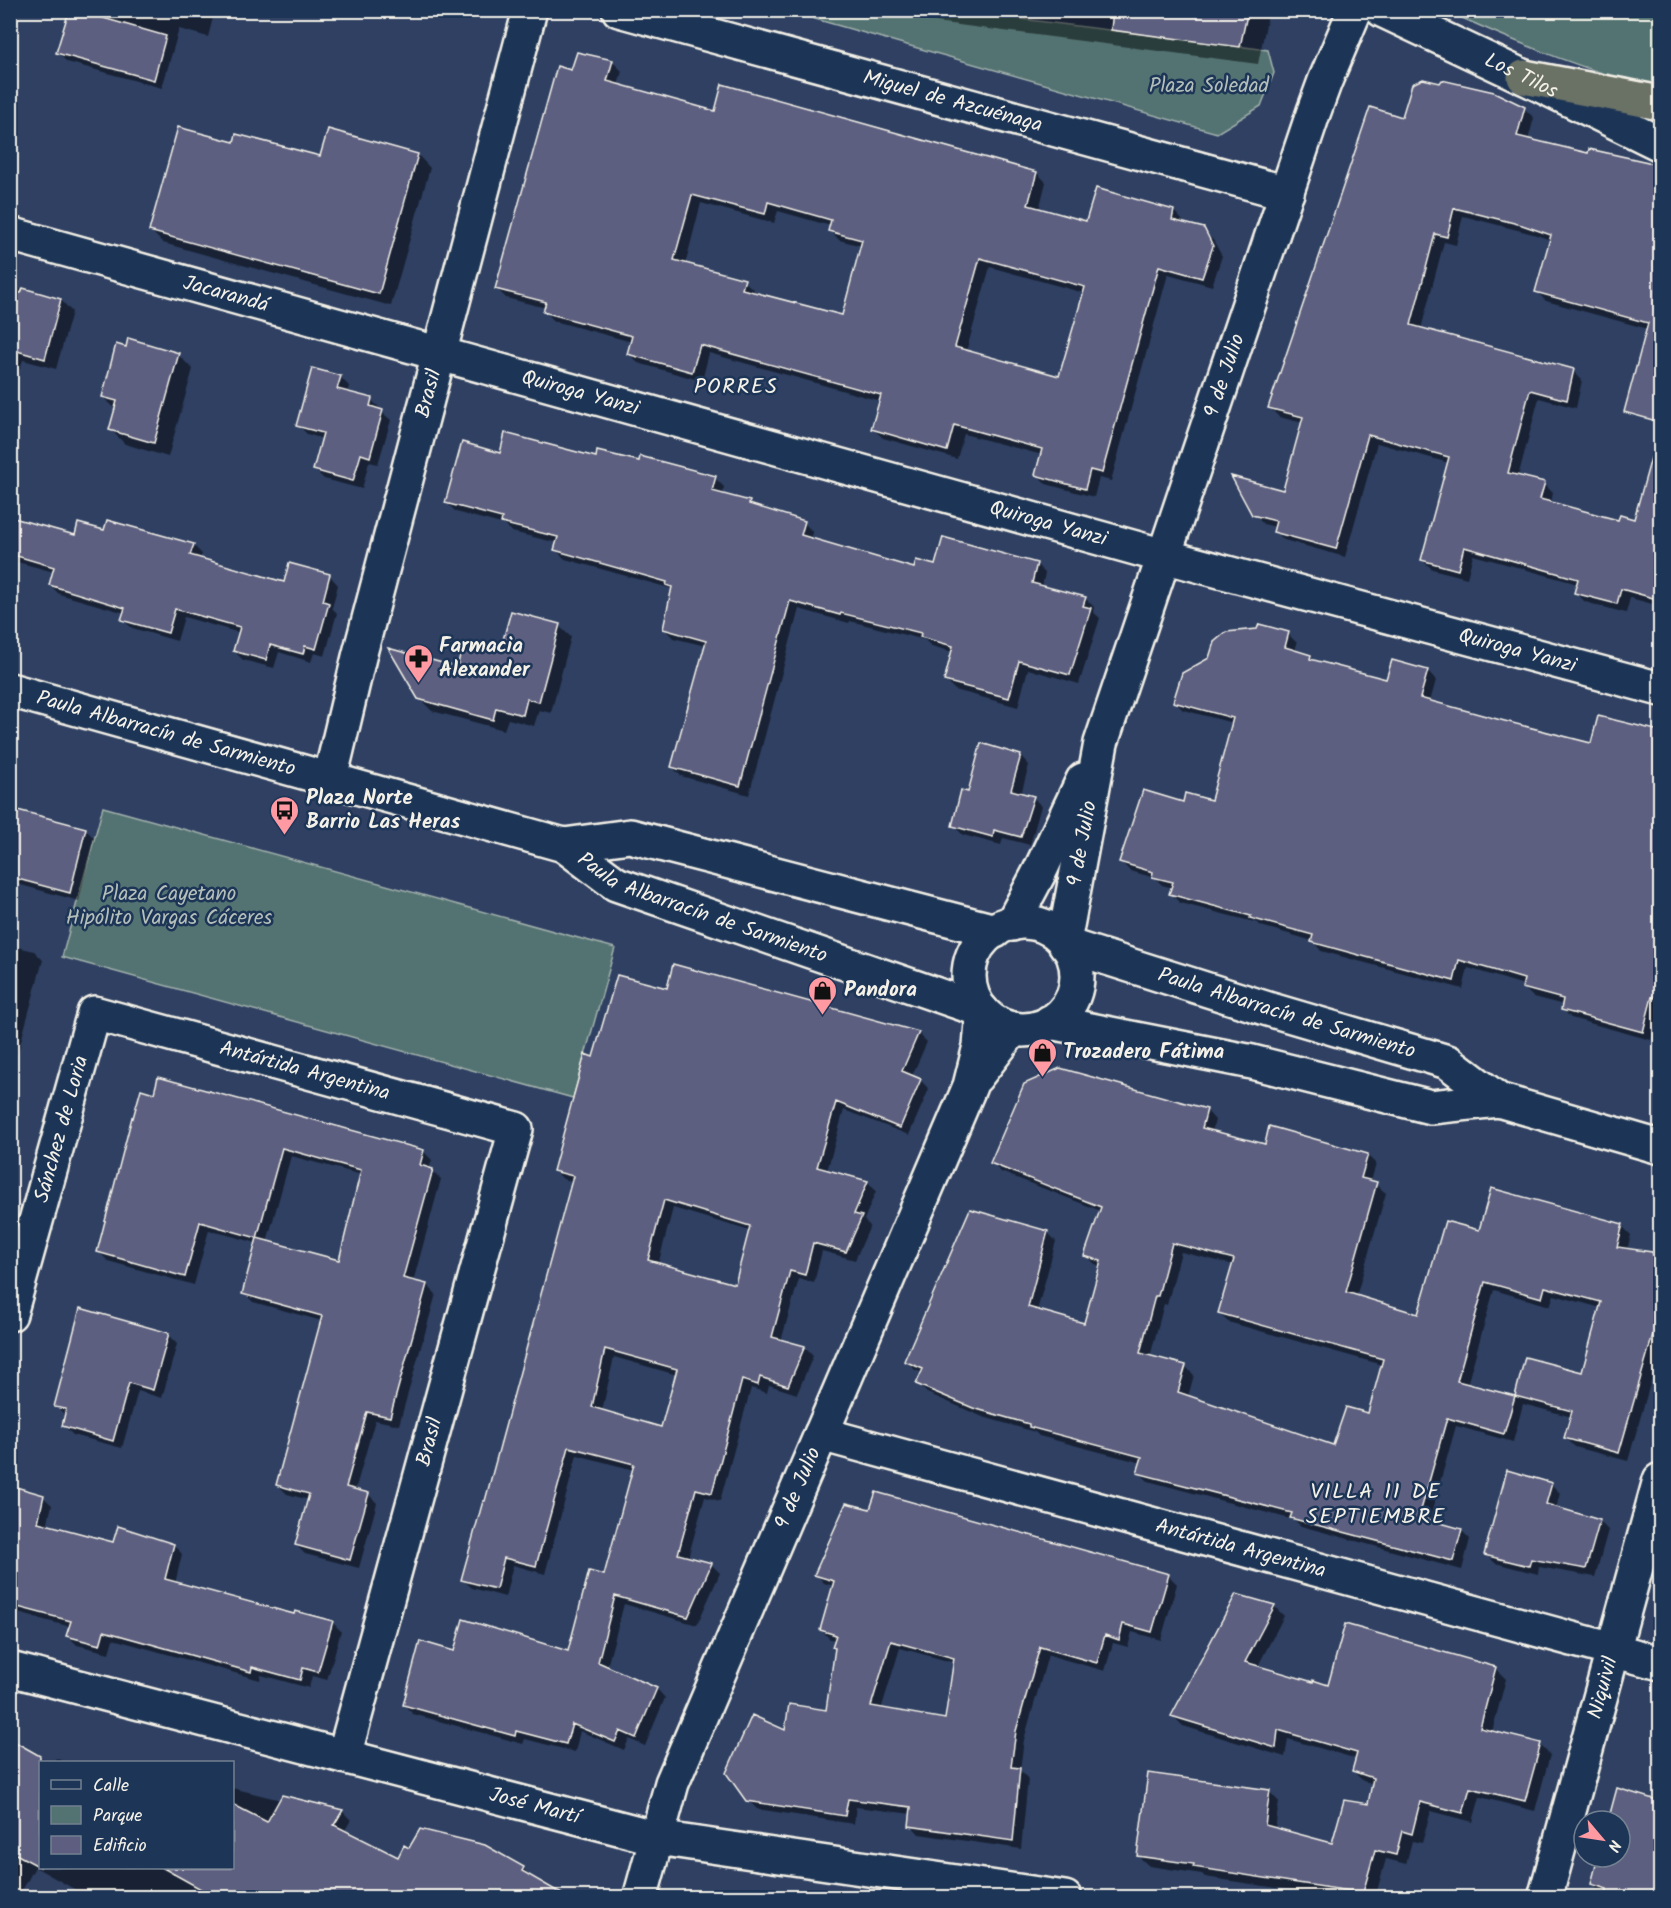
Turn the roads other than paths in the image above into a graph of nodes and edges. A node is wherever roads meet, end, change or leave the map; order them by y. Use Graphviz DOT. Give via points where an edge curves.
graph roads {
  1 [pos="530,10"];
  2 [pos="619,10"];
  3 [pos="1355,10"];
  4 [pos="1382,10"];
  5 [pos="1524,77"];
  6 [pos="1660,104"];
  7 [pos="1660,144"];
  8 [pos="1287,193"];
  9 [pos="10,234"];
  10 [pos="440,354"];
  11 [pos="1164,556"];
  12 [pos="1660,689"];
  13 [pos="10,690"];
  14 [pos="1101,743"];
  15 [pos="330,779"];
  16 [pos="564,845"];
  17 [pos="1004,927"];
  18 [pos="1065,944"];
  19 [pos="982,1011"];
  20 [pos="94,1013"];
  21 [pos="1050,1022"];
  22 [pos="1013,1029"];
  23 [pos="970,1086"];
  24 [pos="1498,1100"];
  25 [pos="516,1129"];
  26 [pos="1660,1147"];
  27 [pos="10,1314"];
  28 [pos="821,1434"];
  29 [pos="1660,1480"];
  30 [pos="1613,1650"];
  31 [pos="1660,1663"];
  32 [pos="10,1669"];
  33 [pos="344,1756"];
  34 [pos="657,1838"];
  35 [pos="640,1898"];
  36 [pos="1065,1898"];
  37 [pos="1545,1898"];
  1 -- 10 [label="street, Brasil"];
  2 -- 8 [label="street, Miguel de Azcuénaga"];
  3 -- 8 [label="street, 9 de Julio" via="1325,81"];
  4 -- 5 [label="street, Los Tilos"];
  5 -- 6 [label="highway"];
  5 -- 7 [label="street, Los Tilos"];
  8 -- 11 [label="street, 9 de Julio"];
  9 -- 10 [label="street, Jacarandá"];
  10 -- 11 [label="street, Quiroga Yanzi"];
  10 -- 15 [label="street, Brasil" via="354,674"];
  11 -- 12 [label="street, Quiroga Yanzi"];
  11 -- 14 [label="street, 9 de Julio"];
  13 -- 15 [label="street, Paula Albarracín de Sarmiento"];
  14 -- 17 [label="street, 9 de Julio" via="1039,873"];
  14 -- 18 [label="street, 9 de Julio"];
  15 -- 16 [label="street, Paula Albarracín de Sarmiento"];
  16 -- 17 [label="street, Paula Albarracín de Sarmiento" via="630,837"];
  16 -- 19 [label="street, Paula Albarracín de Sarmiento" via="616,884"];
  17 -- 18 [label="street" via="1026,922 1041,925"];
  17 -- 19 [label="street" via="987,936 976,949 969,973 971,990"];
  18 -- 21 [label="street" via="1077,970 1076,987 1070,1003"];
  18 -- 24 [label="street, Paula Albarracín de Sarmiento" via="1448,1062"];
  19 -- 22 [label="street" via="996,1023"];
  19 -- 23 [label="street, 9 de Julio" via="980,1046"];
  20 -- 25 [label="street, Antártida Argentina"];
  20 -- 27 [label="street, Sánchez de Loria"];
  21 -- 22 [label="street"];
  21 -- 24 [label="street, Paula Albarracín de Sarmiento" via="1252,1062 1431,1107"];
  22 -- 23 [label="street, 9 de Julio"];
  23 -- 28 [label="street, 9 de Julio"];
  24 -- 26 [label="street, Paula Albarracín de Sarmiento"];
  25 -- 33 [label="street, Brasil"];
  28 -- 30 [label="street, Antártida Argentina"];
  28 -- 34 [label="street, 9 de Julio" via="672,1784"];
  29 -- 30 [label="street, Niquivil"];
  30 -- 31 [label="street, Antártida Argentina"];
  30 -- 37 [label="street, Niquivil"];
  32 -- 33 [label="street, José Martí"];
  33 -- 34 [label="street, José Martí"];
  34 -- 35 [label="street, 9 de Julio"];
  34 -- 36 [label="street, José Martí"];
}
